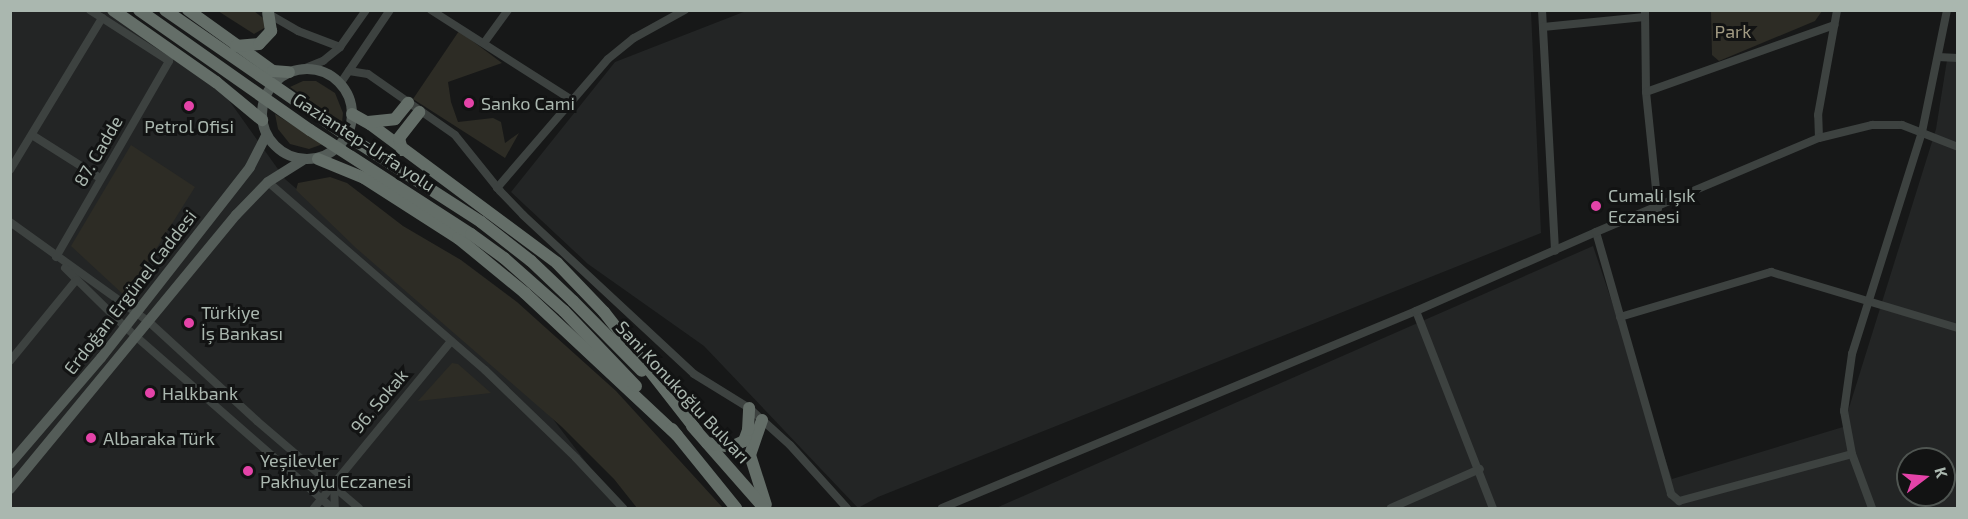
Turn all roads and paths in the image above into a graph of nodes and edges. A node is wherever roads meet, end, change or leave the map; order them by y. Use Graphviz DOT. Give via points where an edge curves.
graph roads {
  1 [pos="90,10"];
  2 [pos="139,10"];
  3 [pos="165,10"];
  4 [pos="188,10"];
  5 [pos="366,10"];
  6 [pos="390,10"];
  7 [pos="431,10"];
  8 [pos="508,10"];
  9 [pos="685,10"];
  10 [pos="1542,10"];
  11 [pos="1837,10"];
  12 [pos="1947,10"];
  13 [pos="266,12"];
  14 [pos="107,14"];
  15 [pos="1645,14"];
  16 [pos="1834,24"];
  17 [pos="1543,27"];
  18 [pos="484,43"];
  19 [pos="236,46"];
  20 [pos="340,47"];
  21 [pos="1938,57"];
  22 [pos="1958,58"];
  23 [pos="303,69"];
  24 [pos="349,71"];
  25 [pos="289,72"];
  26 [pos="340,84"];
  27 [pos="1647,92"];
  28 [pos="572,100"];
  29 [pos="408,104"];
  30 [pos="419,112"];
  31 [pos="352,114"];
  32 [pos="262,120"];
  33 [pos="368,122"];
  34 [pos="1922,132"];
  35 [pos="32,135"];
  36 [pos="266,135"];
  37 [pos="1819,138"];
  38 [pos="1958,147"];
  39 [pos="402,150"];
  40 [pos="318,159"];
  41 [pos="303,160"];
  42 [pos="10,171"];
  43 [pos="100,178"];
  44 [pos="268,182"];
  45 [pos="497,188"];
  46 [pos="1658,208"];
  47 [pos="10,222"];
  48 [pos="1596,232"];
  49 [pos="1555,251"];
  50 [pos="56,257"];
  51 [pos="76,280"];
  52 [pos="1868,299"];
  53 [pos="573,301"];
  54 [pos="564,311"];
  55 [pos="1416,311"];
  56 [pos="134,313"];
  57 [pos="1620,317"];
  58 [pos="148,321"];
  59 [pos="124,326"];
  60 [pos="1958,328"];
  61 [pos="135,336"];
  62 [pos="451,340"];
  63 [pos="10,361"];
  64 [pos="227,393"];
  65 [pos="216,407"];
  66 [pos="749,408"];
  67 [pos="762,420"];
  68 [pos="697,431"];
  69 [pos="677,435"];
  70 [pos="707,442"];
  71 [pos="1852,454"];
  72 [pos="11,463"];
  73 [pos="1480,469"];
  74 [pos="24,472"];
  75 [pos="333,484"];
  76 [pos="10,489"];
  77 [pos="322,499"];
  78 [pos="314,508"];
  79 [pos="333,508"];
  80 [pos="359,508"];
  81 [pos="623,508"];
  82 [pos="736,508"];
  83 [pos="766,508"];
  84 [pos="847,508"];
  85 [pos="942,508"];
  86 [pos="1391,508"];
  87 [pos="1493,508"];
  88 [pos="1872,508"];
  1 -- 14 [label="street"];
  2 -- 54 [label="highway, Gaziantep-Urfa yolu, bridge" via="310,130 480,240"];
  3 -- 53 [label="highway, Gaziantep-Urfa yolu, bridge" via="481,222"];
  4 -- 19 [label="highway"];
  5 -- 20 [label="street"];
  6 -- 24 [label="street"];
  7 -- 18 [label="street"];
  8 -- 18 [label="street"];
  9 -- 28 [label="street" via="634,38 608,59"];
  10 -- 17 [label="street"];
  11 -- 16 [label="street"];
  12 -- 21 [label="street"];
  13 -- 19 [label="highway" via="271,31 259,44"];
  13 -- 20 [label="street" via="298,31"];
  14 -- 32 [label="highway" via="216,82"];
  14 -- 35 [label="street"];
  14 -- 43 [label="street, 87. Cadde" via="169,61"];
  15 -- 17 [label="street"];
  15 -- 27 [label="street"];
  16 -- 27 [label="street"];
  16 -- 37 [label="street" via="1818,115"];
  17 -- 49 [label="street"];
  18 -- 28 [label="street"];
  19 -- 25 [label="highway" via="273,71"];
  20 -- 23 [label="street" via="323,61"];
  21 -- 22 [label="street"];
  21 -- 34 [label="street"];
  23 -- 25 [label="main road"];
  23 -- 26 [label="main road" via="318,70"];
  24 -- 26 [label="street"];
  24 -- 29 [label="street" via="368,74"];
  25 -- 32 [label="main road" via="267,92"];
  26 -- 31 [label="main road" via="350,99"];
  27 -- 46 [label="street"];
  28 -- 45 [label="street"];
  29 -- 30 [label="street"];
  29 -- 33 [label="highway" via="395,119"];
  30 -- 39 [label="highway" via="399,138"];
  30 -- 45 [label="street" via="455,135"];
  31 -- 33 [label="highway"];
  31 -- 40 [label="main road" via="343,142"];
  32 -- 36 [label="main road"];
  33 -- 39 [label="highway"];
  34 -- 37 [label="street" via="1902,125 1872,125"];
  34 -- 38 [label="street"];
  34 -- 52 [label="street"];
  35 -- 42 [label="street"];
  35 -- 43 [label="street"];
  36 -- 41 [label="main road" via="288,156"];
  36 -- 56 [label="main road, Erdoğan Ergünel Caddesi" via="250,166"];
  37 -- 46 [label="street"];
  39 -- 68 [label="highway" via="557,263 604,312"];
  40 -- 41 [label="main road"];
  40 -- 69 [label="highway" via="363,178 458,238 525,293"];
  41 -- 44 [label="main road"];
  43 -- 50 [label="street, 87. Cadde"];
  44 -- 58 [label="main road"];
  44 -- 62 [label="street"];
  45 -- 66 [label="street" via="687,367"];
  46 -- 48 [label="street"];
  47 -- 50 [label="street"];
  48 -- 49 [label="street"];
  48 -- 57 [label="street"];
  49 -- 55 [label="street"];
  50 -- 51 [label="street"];
  50 -- 56 [label="street"];
  51 -- 59 [label="street"];
  51 -- 63 [label="street"];
  52 -- 57 [label="street" via="1771,272"];
  52 -- 60 [label="street"];
  52 -- 71 [label="street" via="1852,354 1844,411"];
  53 -- 68 [label="highway, Sani Konukoğlu Bulvarı"];
  54 -- 69 [label="highway, Sani Konukoğlu Bulvarı"];
  55 -- 73 [label="street"];
  55 -- 85 [label="street"];
  56 -- 58 [label="street"];
  56 -- 59 [label="main road, Erdoğan Ergünel Caddesi"];
  57 -- 71 [label="street" via="1671,494 1679,501"];
  58 -- 61 [label="main road"];
  58 -- 64 [label="street"];
  59 -- 61 [label="street"];
  59 -- 72 [label="main road, Erdoğan Ergünel Caddesi"];
  61 -- 65 [label="street"];
  61 -- 74 [label="main road"];
  62 -- 75 [label="street, 96. Sokak"];
  62 -- 81 [label="street"];
  64 -- 65 [label="street"];
  64 -- 75 [label="street"];
  65 -- 77 [label="street"];
  66 -- 67 [label="street"];
  66 -- 70 [label="highway" via="744,441 731,447"];
  67 -- 83 [label="highway" via="750,455"];
  67 -- 84 [label="street"];
  68 -- 70 [label="highway, Sani Konukoğlu Bulvarı"];
  69 -- 82 [label="highway, Sani Konukoğlu Bulvarı"];
  70 -- 83 [label="highway, Sani Konukoğlu Bulvarı"];
  71 -- 88 [label="street"];
  72 -- 74 [label="main road"];
  73 -- 86 [label="street"];
  73 -- 87 [label="street"];
  74 -- 76 [label="main road"];
  75 -- 77 [label="street, 96. Sokak"];
  75 -- 79 [label="street"];
  75 -- 80 [label="street"];
  77 -- 78 [label="street, 96. Sokak"];
  77 -- 79 [label="street"];
}
